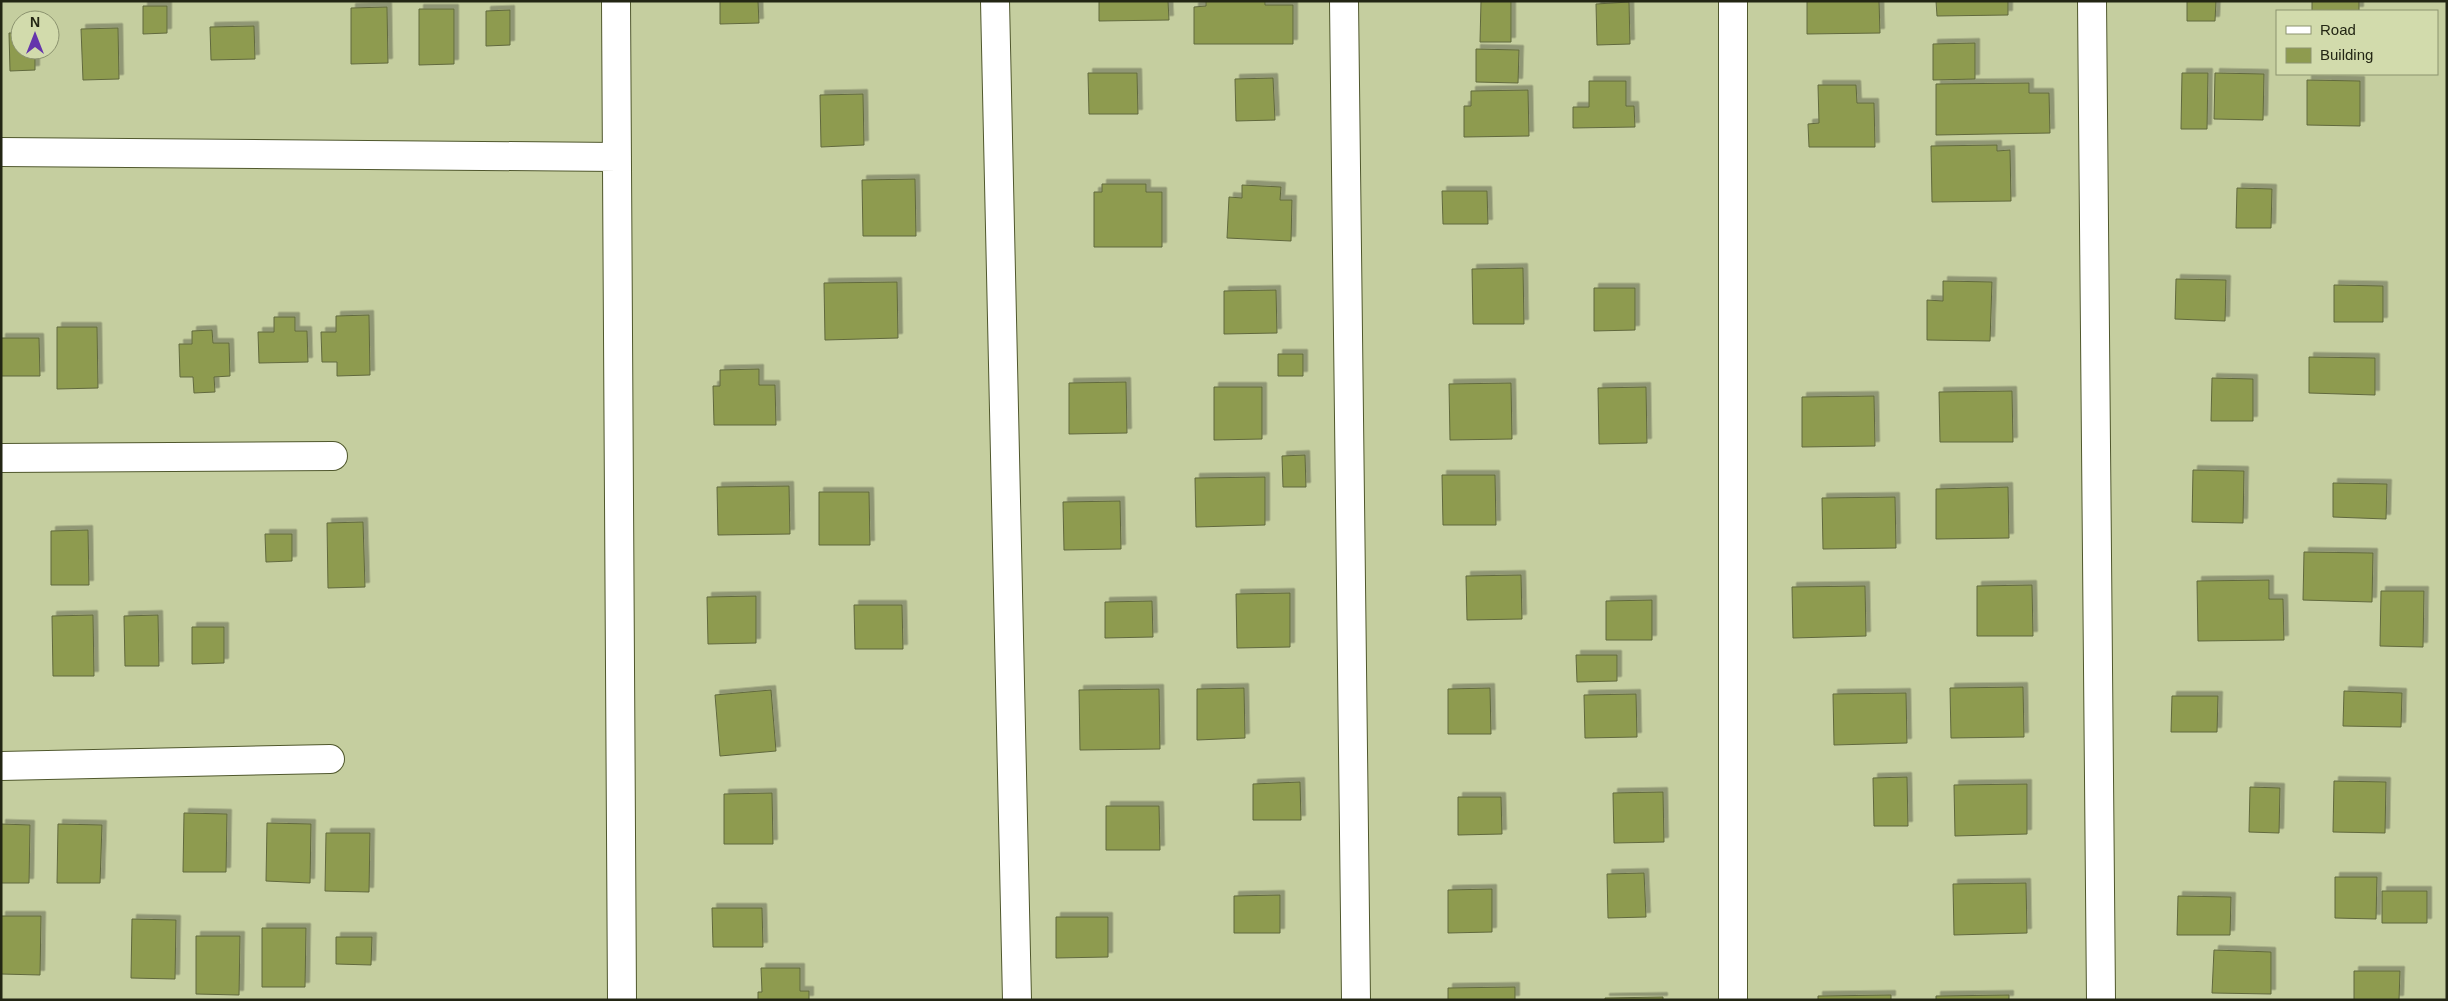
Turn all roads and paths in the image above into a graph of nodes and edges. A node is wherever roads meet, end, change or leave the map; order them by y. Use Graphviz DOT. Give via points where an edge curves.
graph roads {
  1 [pos="616,1"];
  2 [pos="995,1"];
  3 [pos="1344,1"];
  4 [pos="1733,1"];
  5 [pos="2092,1"];
  6 [pos="1,152"];
  7 [pos="617,157"];
  8 [pos="333,456"];
  9 [pos="1,458"];
  10 [pos="330,759"];
  11 [pos="1,766"];
  12 [pos="622,1000"];
  13 [pos="1017,1000"];
  14 [pos="1356,1000"];
  15 [pos="1733,1000"];
  16 [pos="2101,1000"];
  1 -- 7 [label="street"];
  2 -- 13 [label="street"];
  3 -- 14 [label="street"];
  4 -- 15 [label="street"];
  5 -- 16 [label="street"];
  6 -- 7 [label="street"];
  7 -- 12 [label="street"];
  8 -- 9 [label="street"];
  10 -- 11 [label="street"];
}
